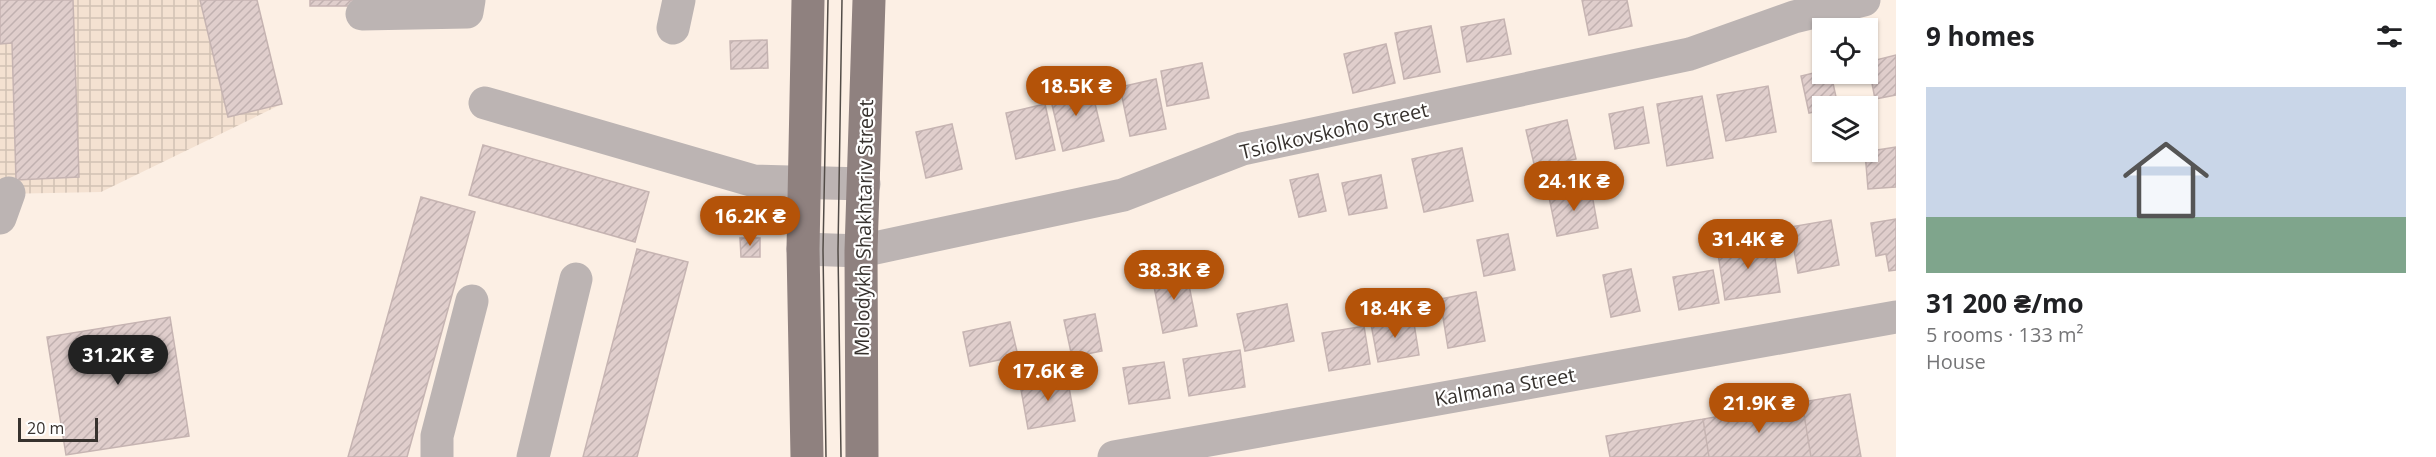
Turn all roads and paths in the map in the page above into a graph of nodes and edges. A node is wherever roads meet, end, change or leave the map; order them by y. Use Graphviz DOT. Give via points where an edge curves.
graph roads {
  1 [pos="469,0"];
  2 [pos="808,0"];
  3 [pos="869,0"];
  4 [pos="1864,0"];
  5 [pos="362,14"];
  6 [pos="485,103"];
  7 [pos="805,182"];
  8 [pos="864,184"];
  9 [pos="803,249"];
  10 [pos="861,251"];
  11 [pos="576,279"];
  12 [pos="472,301"];
  13 [pos="1896,317"];
  14 [pos="437,457"];
  15 [pos="533,457"];
  16 [pos="807,457"];
  17 [pos="862,457"];
  18 [pos="1114,457"];
  1 -- 5 [label="street" via="467,12"];
  2 -- 7 [label="main road"];
  3 -- 8 [label="main road, Molodykh Shakhtariv Street"];
  4 -- 10 [label="street, Tsiolkovskoho Street" via="1794,17 1690,54 1242,149 1123,195"];
  6 -- 7 [label="street" via="754,181"];
  7 -- 8 [label="street"];
  7 -- 9 [label="main road"];
  8 -- 10 [label="main road, Molodykh Shakhtariv Street"];
  9 -- 10 [label="street, Tsiolkovskoho Street"];
  9 -- 16 [label="main road"];
  10 -- 17 [label="main road, Molodykh Shakhtariv Street"];
  11 -- 15 [label="street"];
  12 -- 14 [label="street" via="437,436"];
  13 -- 18 [label="street, Kalmana Street"];
}
